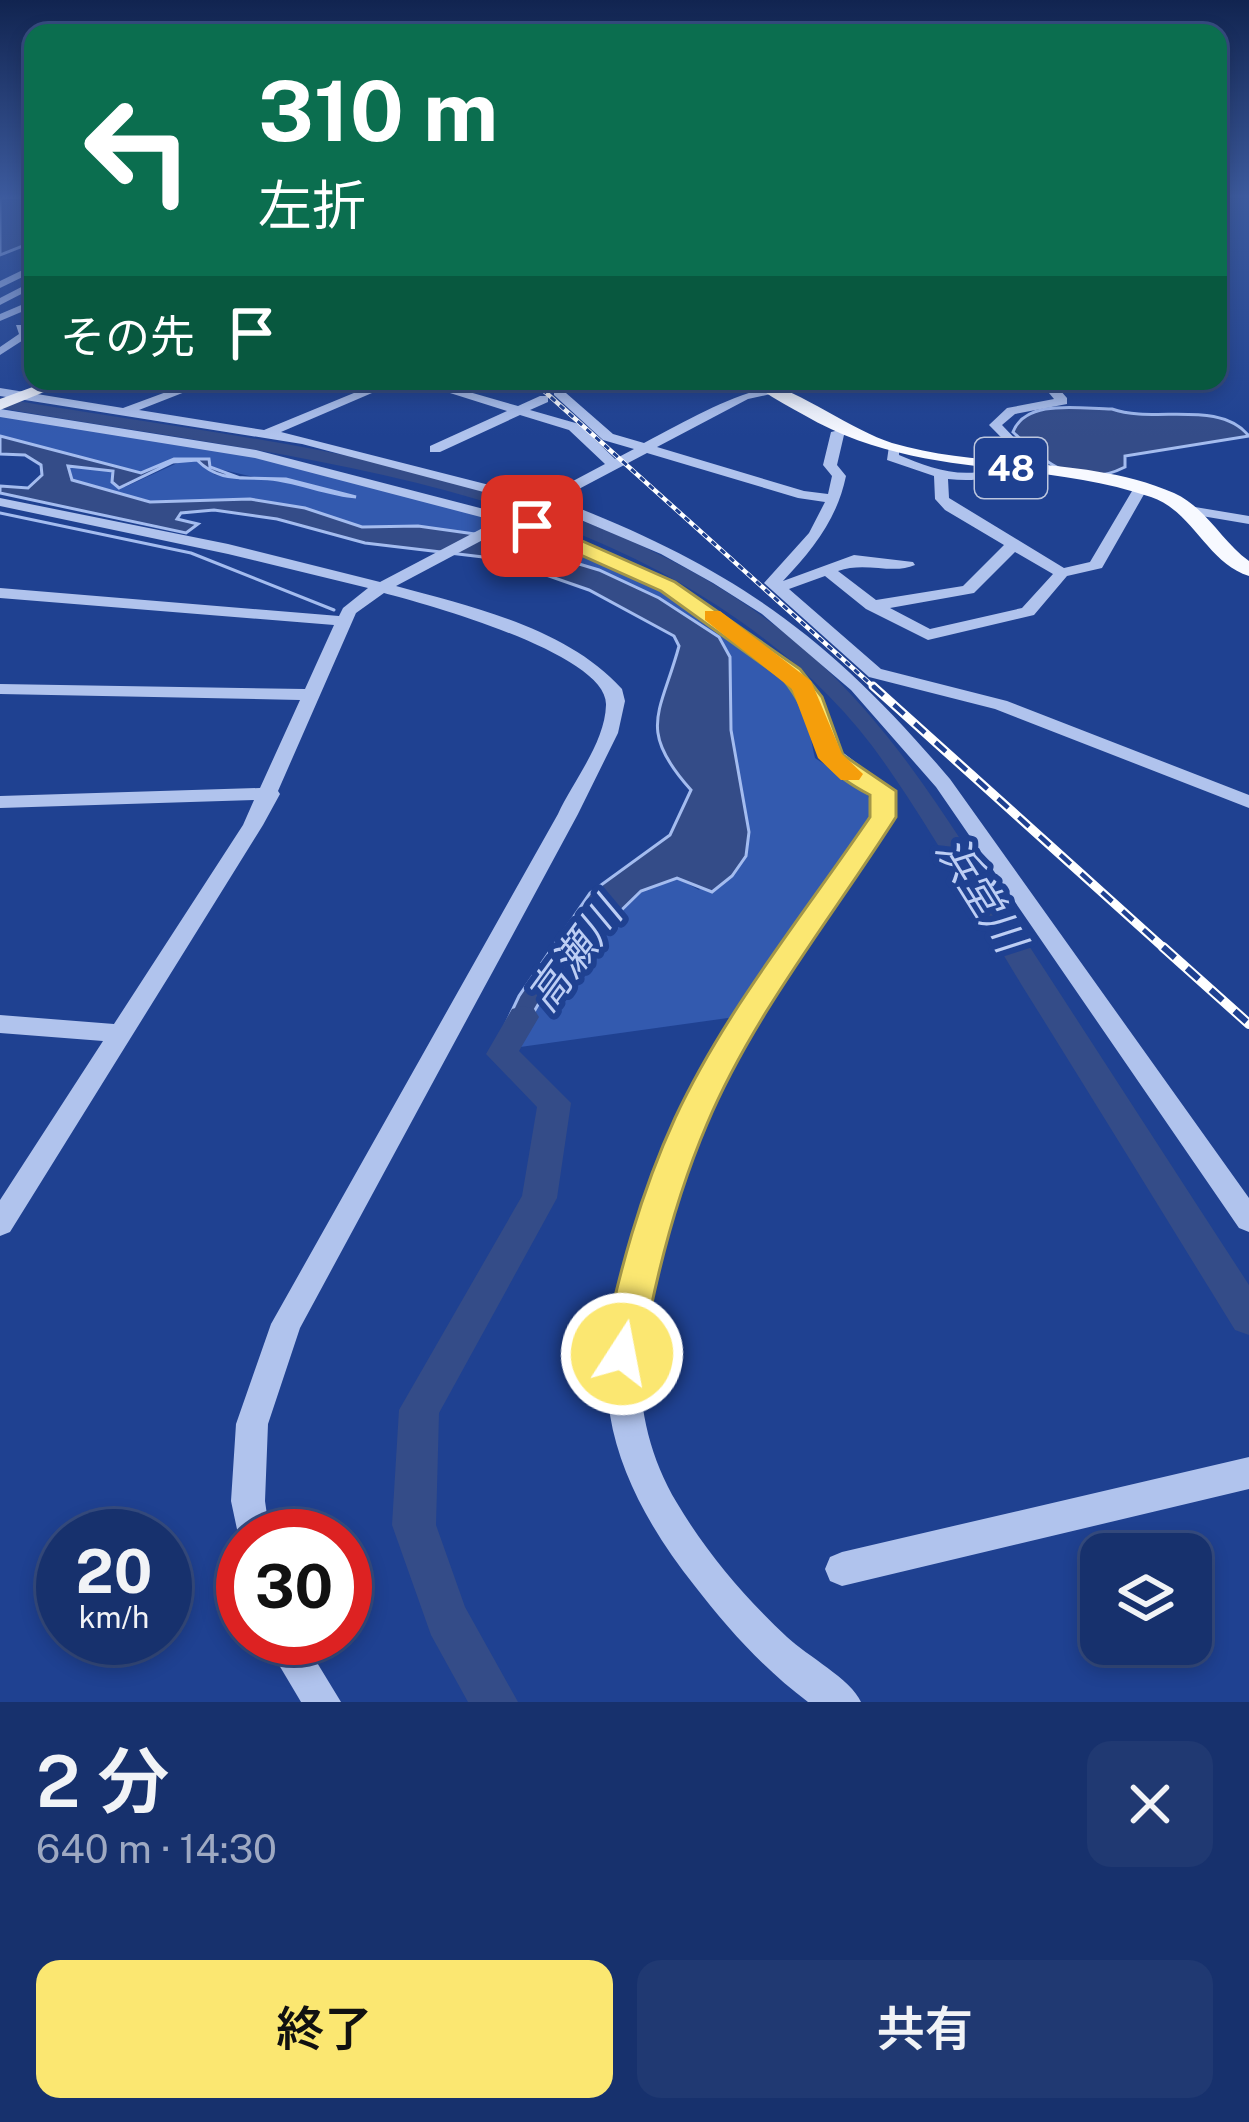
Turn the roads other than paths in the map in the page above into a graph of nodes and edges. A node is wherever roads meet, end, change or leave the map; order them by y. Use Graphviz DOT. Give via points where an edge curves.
graph roads {
  1 [pos="40,390"];
  2 [pos="183,390"];
  3 [pos="372,390"];
  4 [pos="449,390"];
  5 [pos="562,390"];
  6 [pos="758,390"];
  7 [pos="773,390"];
  8 [pos="1053,390"];
  9 [pos="0,392"];
  10 [pos="22,397"];
  11 [pos="544,399"];
  12 [pos="0,409"];
  13 [pos="519,410"];
  14 [pos="122,413"];
  15 [pos="847,430"];
  16 [pos="268,433"];
  17 [pos="646,448"];
  18 [pos="435,449"];
  19 [pos="894,449"];
  20 [pos="614,465"];
  21 [pos="1001,467"];
  22 [pos="1036,469"];
  23 [pos="941,473"];
  24 [pos="1140,489"];
  25 [pos="835,499"];
  26 [pos="0,502"];
  27 [pos="546,502"];
  28 [pos="1195,511"];
  29 [pos="1248,519"];
  30 [pos="513,520"];
  31 [pos="1012,545"];
  32 [pos="907,565"];
  33 [pos="1249,570"];
  34 [pos="1062,573"];
  35 [pos="831,574"];
  36 [pos="388,588"];
  37 [pos="778,588"];
  38 [pos="0,593"];
  39 [pos="872,606"];
  40 [pos="343,621"];
  41 [pos="0,689"];
  42 [pos="311,695"];
  43 [pos="270,794"];
  44 [pos="0,802"];
  45 [pos="1249,802"];
  46 [pos="0,1024"];
  47 [pos="120,1033"];
  48 [pos="1249,1220"];
  49 [pos="0,1224"];
  50 [pos="1249,1474"];
  51 [pos="249,1509"];
  52 [pos="842,1569"];
  53 [pos="298,1665"];
  54 [pos="322,1702"];
  55 [pos="842,1702"];
  1 -- 10 [label="main road"];
  2 -- 14 [label="street"];
  3 -- 16 [label="street"];
  4 -- 13 [label="street"];
  5 -- 17 [label="street" via="608,437"];
  6 -- 17 [label="street"];
  7 -- 15 [label="main road, 48"];
  8 -- 22 [label="street" via="1063,401 1011,411 995,424"];
  9 -- 10 [label="street"];
  10 -- 12 [label="main road"];
  10 -- 14 [label="street"];
  11 -- 13 [label="street"];
  12 -- 30 [label="street" via="256,454"];
  13 -- 18 [label="street"];
  13 -- 20 [label="street" via="574,427"];
  14 -- 16 [label="street"];
  15 -- 19 [label="main road, 48"];
  15 -- 25 [label="street" via="838,432 830,465 839,476"];
  16 -- 27 [label="street"];
  17 -- 20 [label="street"];
  17 -- 25 [label="street"];
  19 -- 21 [label="main road, 48"];
  19 -- 23 [label="street" via="892,458"];
  20 -- 27 [label="street"];
  21 -- 22 [label="main road, 48"];
  21 -- 23 [label="street" via="986,476"];
  22 -- 24 [label="main road, 48"];
  23 -- 31 [label="street" via="942,499"];
  24 -- 28 [label="main road, 48"];
  24 -- 34 [label="street" via="1096,565"];
  25 -- 37 [label="street" via="808,550 772,583"];
  26 -- 36 [label="street"];
  27 -- 30 [label="street"];
  27 -- 48 [label="street" via="670,548 732,582 790,624 889,718 944,783"];
  28 -- 29 [label="street"];
  28 -- 33 [label="main road, 48"];
  30 -- 36 [label="street"];
  30 -- 55 [label="street" via="650,577 735,632 803,686 831,758 883,791 883,817 692,1119 641,1254 622,1354 623,1396 656,1504 753,1631"];
  31 -- 34 [label="street"];
  31 -- 39 [label="street" via="958,594"];
  32 -- 37 [label="street" via="854,560"];
  34 -- 39 [label="street" via="1028,612 936,634"];
  35 -- 39 [label="street"];
  36 -- 40 [label="street"];
  36 -- 51 [label="street" via="556,646 598,673 617,708 568,814 286,1324 252,1424"];
  37 -- 45 [label="street" via="875,673 1019,712"];
  38 -- 40 [label="street"];
  40 -- 42 [label="street"];
  41 -- 42 [label="street"];
  42 -- 43 [label="street"];
  43 -- 44 [label="street"];
  43 -- 47 [label="street"];
  46 -- 47 [label="street"];
  47 -- 49 [label="street"];
  50 -- 52 [label="street"];
  53 -- 54 [label="street"];
}
